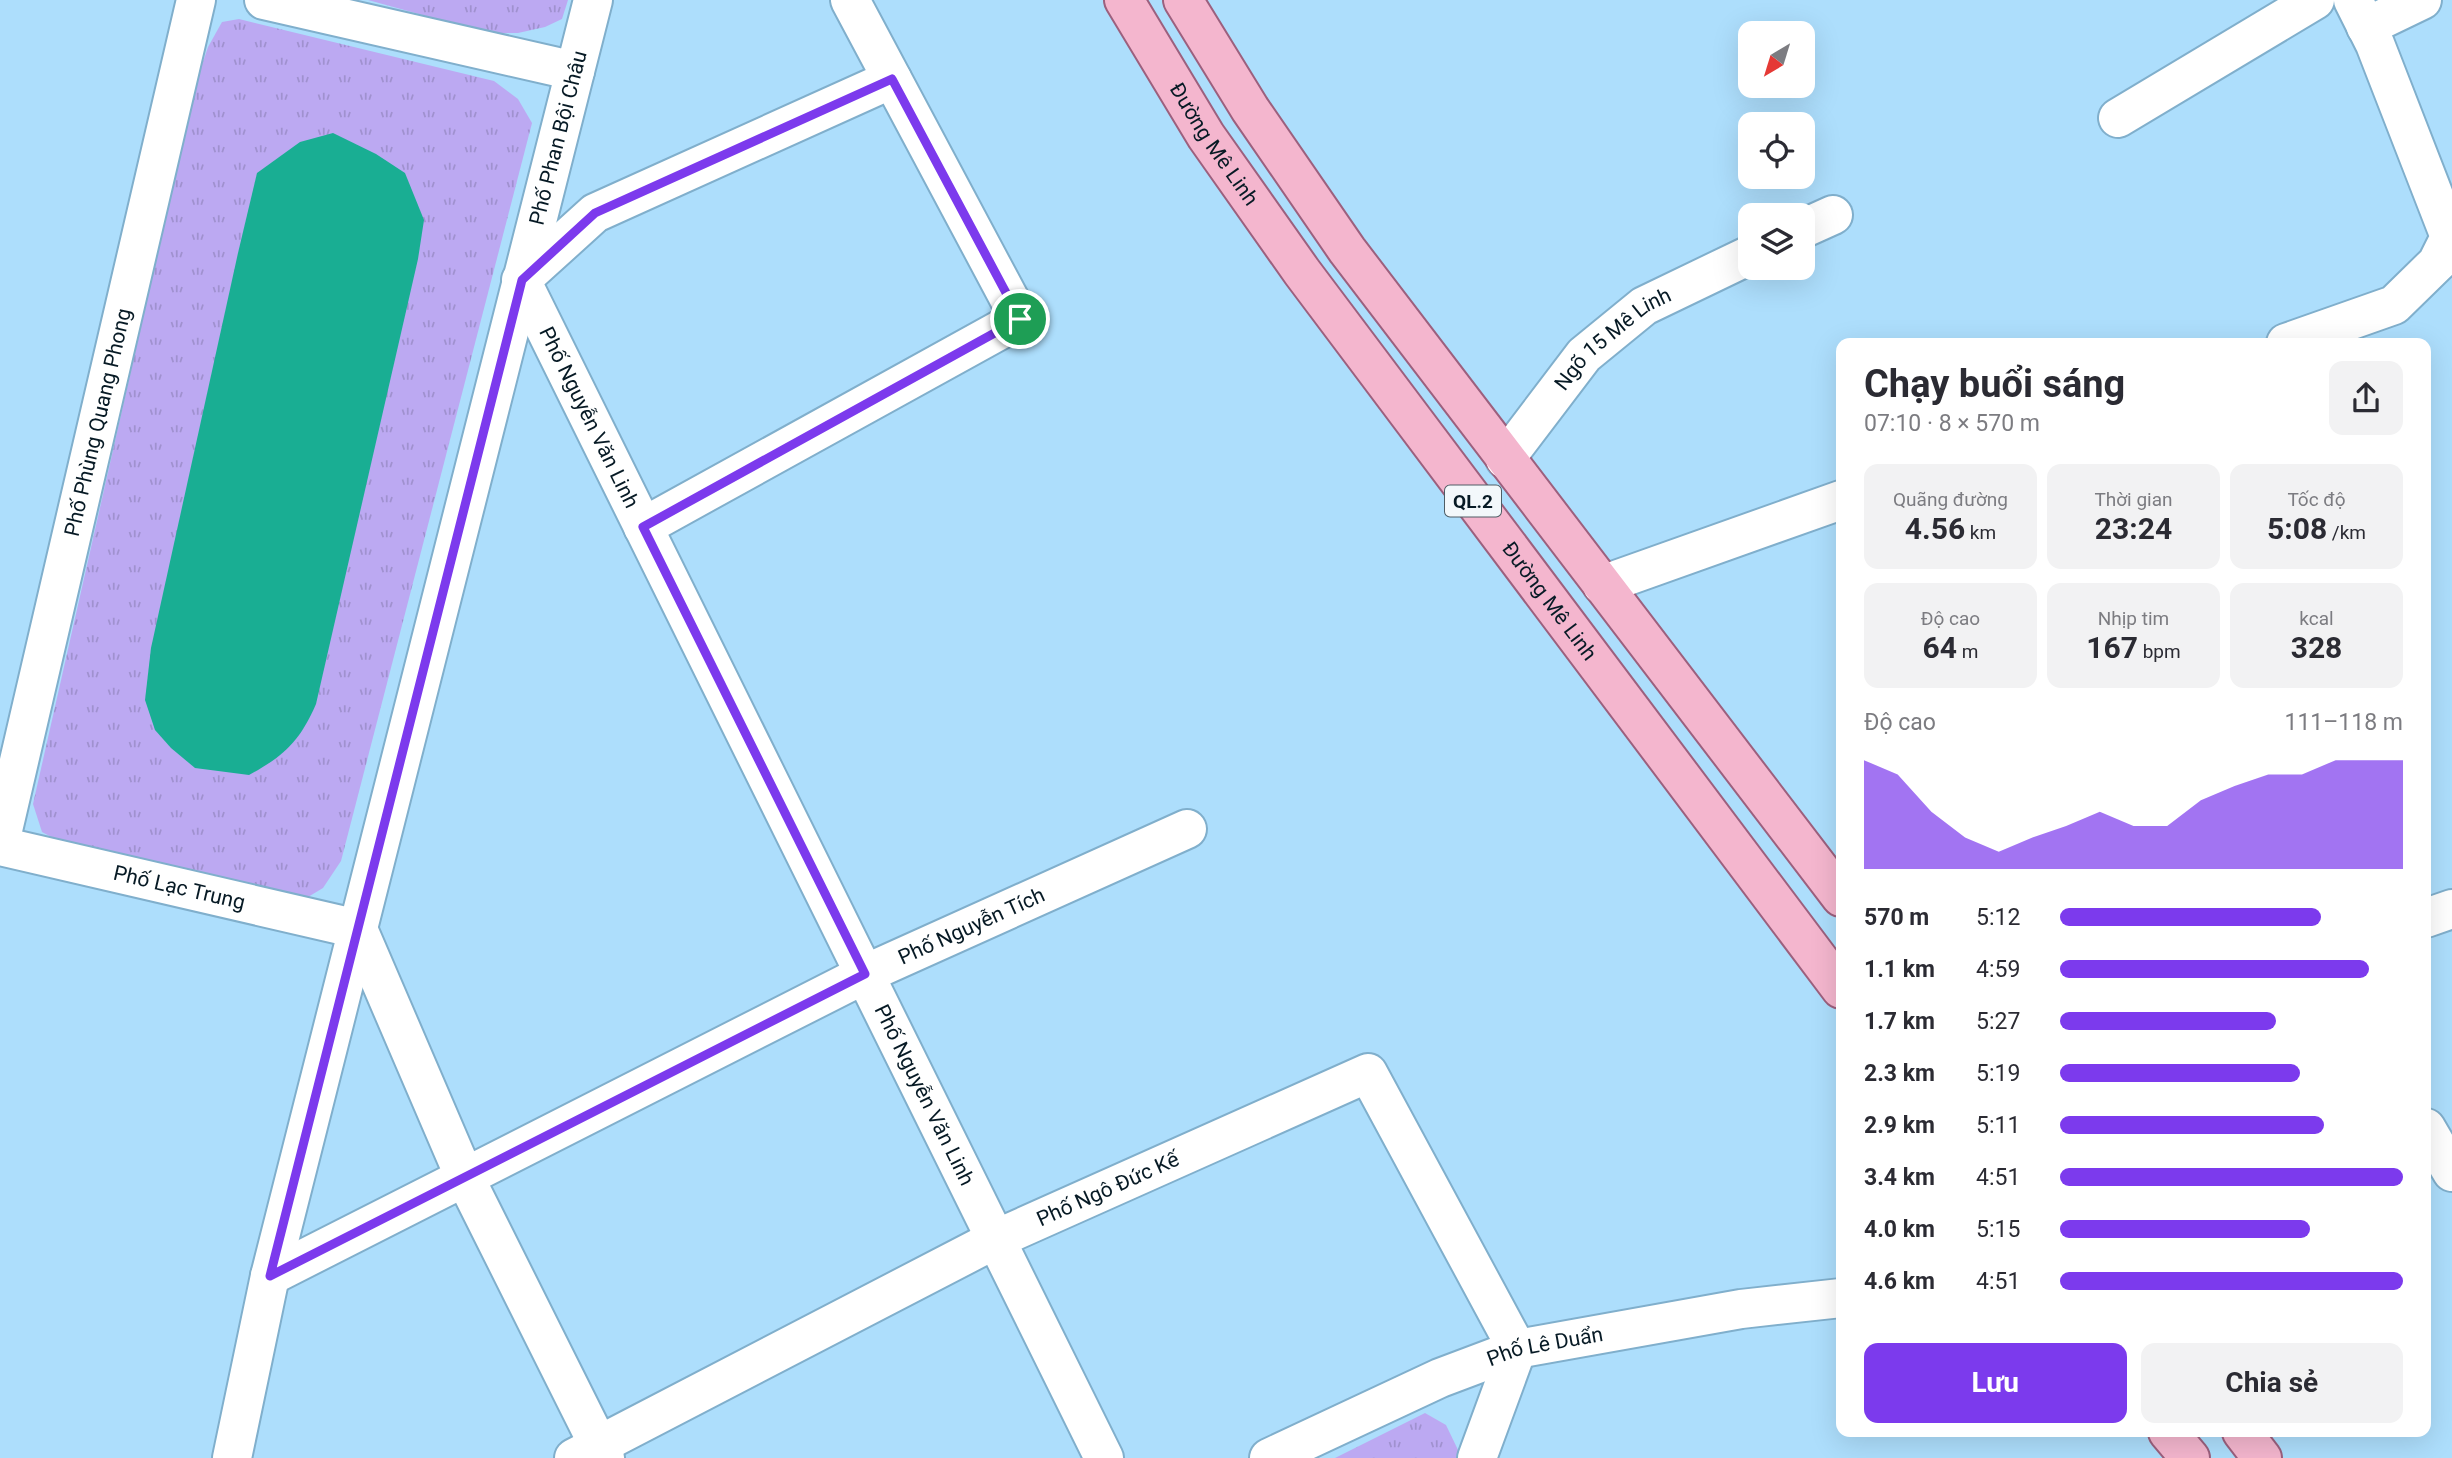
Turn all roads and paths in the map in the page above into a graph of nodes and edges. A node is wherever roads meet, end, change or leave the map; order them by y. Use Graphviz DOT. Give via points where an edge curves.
graph roads {
  1 [pos="196,0"];
  2 [pos="264,0"];
  3 [pos="593,0"];
  4 [pos="850,0"];
  5 [pos="1124,0"];
  6 [pos="1183,0"];
  7 [pos="2315,0"];
  8 [pos="2422,0"];
  9 [pos="2360,13"];
  10 [pos="575,71"];
  11 [pos="892,79"];
  12 [pos="2118,118"];
  13 [pos="2440,179"];
  14 [pos="1738,261"];
  15 [pos="522,280"];
  16 [pos="2300,338"];
  17 [pos="1505,459"];
  18 [pos="1836,502"];
  19 [pos="643,527"];
  20 [pos="1602,585"];
  21 [pos="1187,829"];
  22 [pos="0,844"];
  23 [pos="1836,890"];
  24 [pos="2452,909"];
  25 [pos="2431,916"];
  26 [pos="358,929"];
  27 [pos="865,974"];
  28 [pos="1836,982"];
  29 [pos="2431,1136"];
  30 [pos="2452,1172"];
  31 [pos="465,1178"];
  32 [pos="996,1239"];
  33 [pos="270,1276"];
  34 [pos="1836,1299"];
  35 [pos="1517,1349"];
  36 [pos="2246,1437"];
  37 [pos="593,1454"];
  38 [pos="232,1458"];
  39 [pos="1104,1458"];
  40 [pos="1269,1458"];
  41 [pos="1477,1458"];
  42 [pos="2262,1458"];
  1 -- 22 [label="street, Phố Phùng Quang Phong"];
  2 -- 10 [label="street"];
  3 -- 10 [label="street, Phố Phan Bội Châu"];
  4 -- 11 [label="street"];
  5 -- 28 [label="main road, Đường Mê Linh / QL.2" via="1206,136 1302,272"];
  6 -- 17 [label="main road, QL.2" via="1250,109 1347,250"];
  7 -- 12 [label="street"];
  8 -- 9 [label="street"];
  9 -- 13 [label="street"];
  10 -- 15 [label="street, Phố Phan Bội Châu"];
  11 -- 15 [label="street" via="595,213"];
  11 -- 19 [label="street" via="1020,319"];
  13 -- 16 [label="street" via="2450,237 2437,262 2394,305"];
  14 -- 17 [label="street, Ngõ 15 Mê Linh" via="1644,306 1584,355"];
  15 -- 19 [label="street, Phố Nguyễn Văn Linh"];
  15 -- 26 [label="street, Phố Phan Bội Châu"];
  17 -- 20 [label="main road, QL.2"];
  18 -- 20 [label="street"];
  19 -- 27 [label="street, Phố Nguyễn Văn Linh"];
  20 -- 23 [label="main road, QL.2"];
  21 -- 27 [label="street, Phố Nguyễn Tích"];
  22 -- 26 [label="street, Phố Lạc Trung"];
  24 -- 25 [label="street"];
  26 -- 31 [label="street"];
  26 -- 33 [label="street, Phố Phan Bội Châu"];
  27 -- 31 [label="street, Phố Nguyễn Tích"];
  27 -- 32 [label="street, Phố Nguyễn Văn Linh"];
  29 -- 30 [label="street"];
  31 -- 33 [label="street, Phố Nguyễn Tích"];
  31 -- 37 [label="street"];
  32 -- 35 [label="street, Phố Ngô Đức Kế" via="1368,1073"];
  32 -- 37 [label="street, Phố Ngô Đức Kế"];
  32 -- 39 [label="street, Phố Nguyễn Văn Linh"];
  33 -- 38 [label="street, Phố Phan Bội Châu"];
  34 -- 35 [label="street, Phố Lê Duẩn" via="1741,1309"];
  35 -- 40 [label="street, Phố Lê Duẩn" via="1440,1378"];
  35 -- 41 [label="street"];
  36 -- 42 [label="main road"];
}
